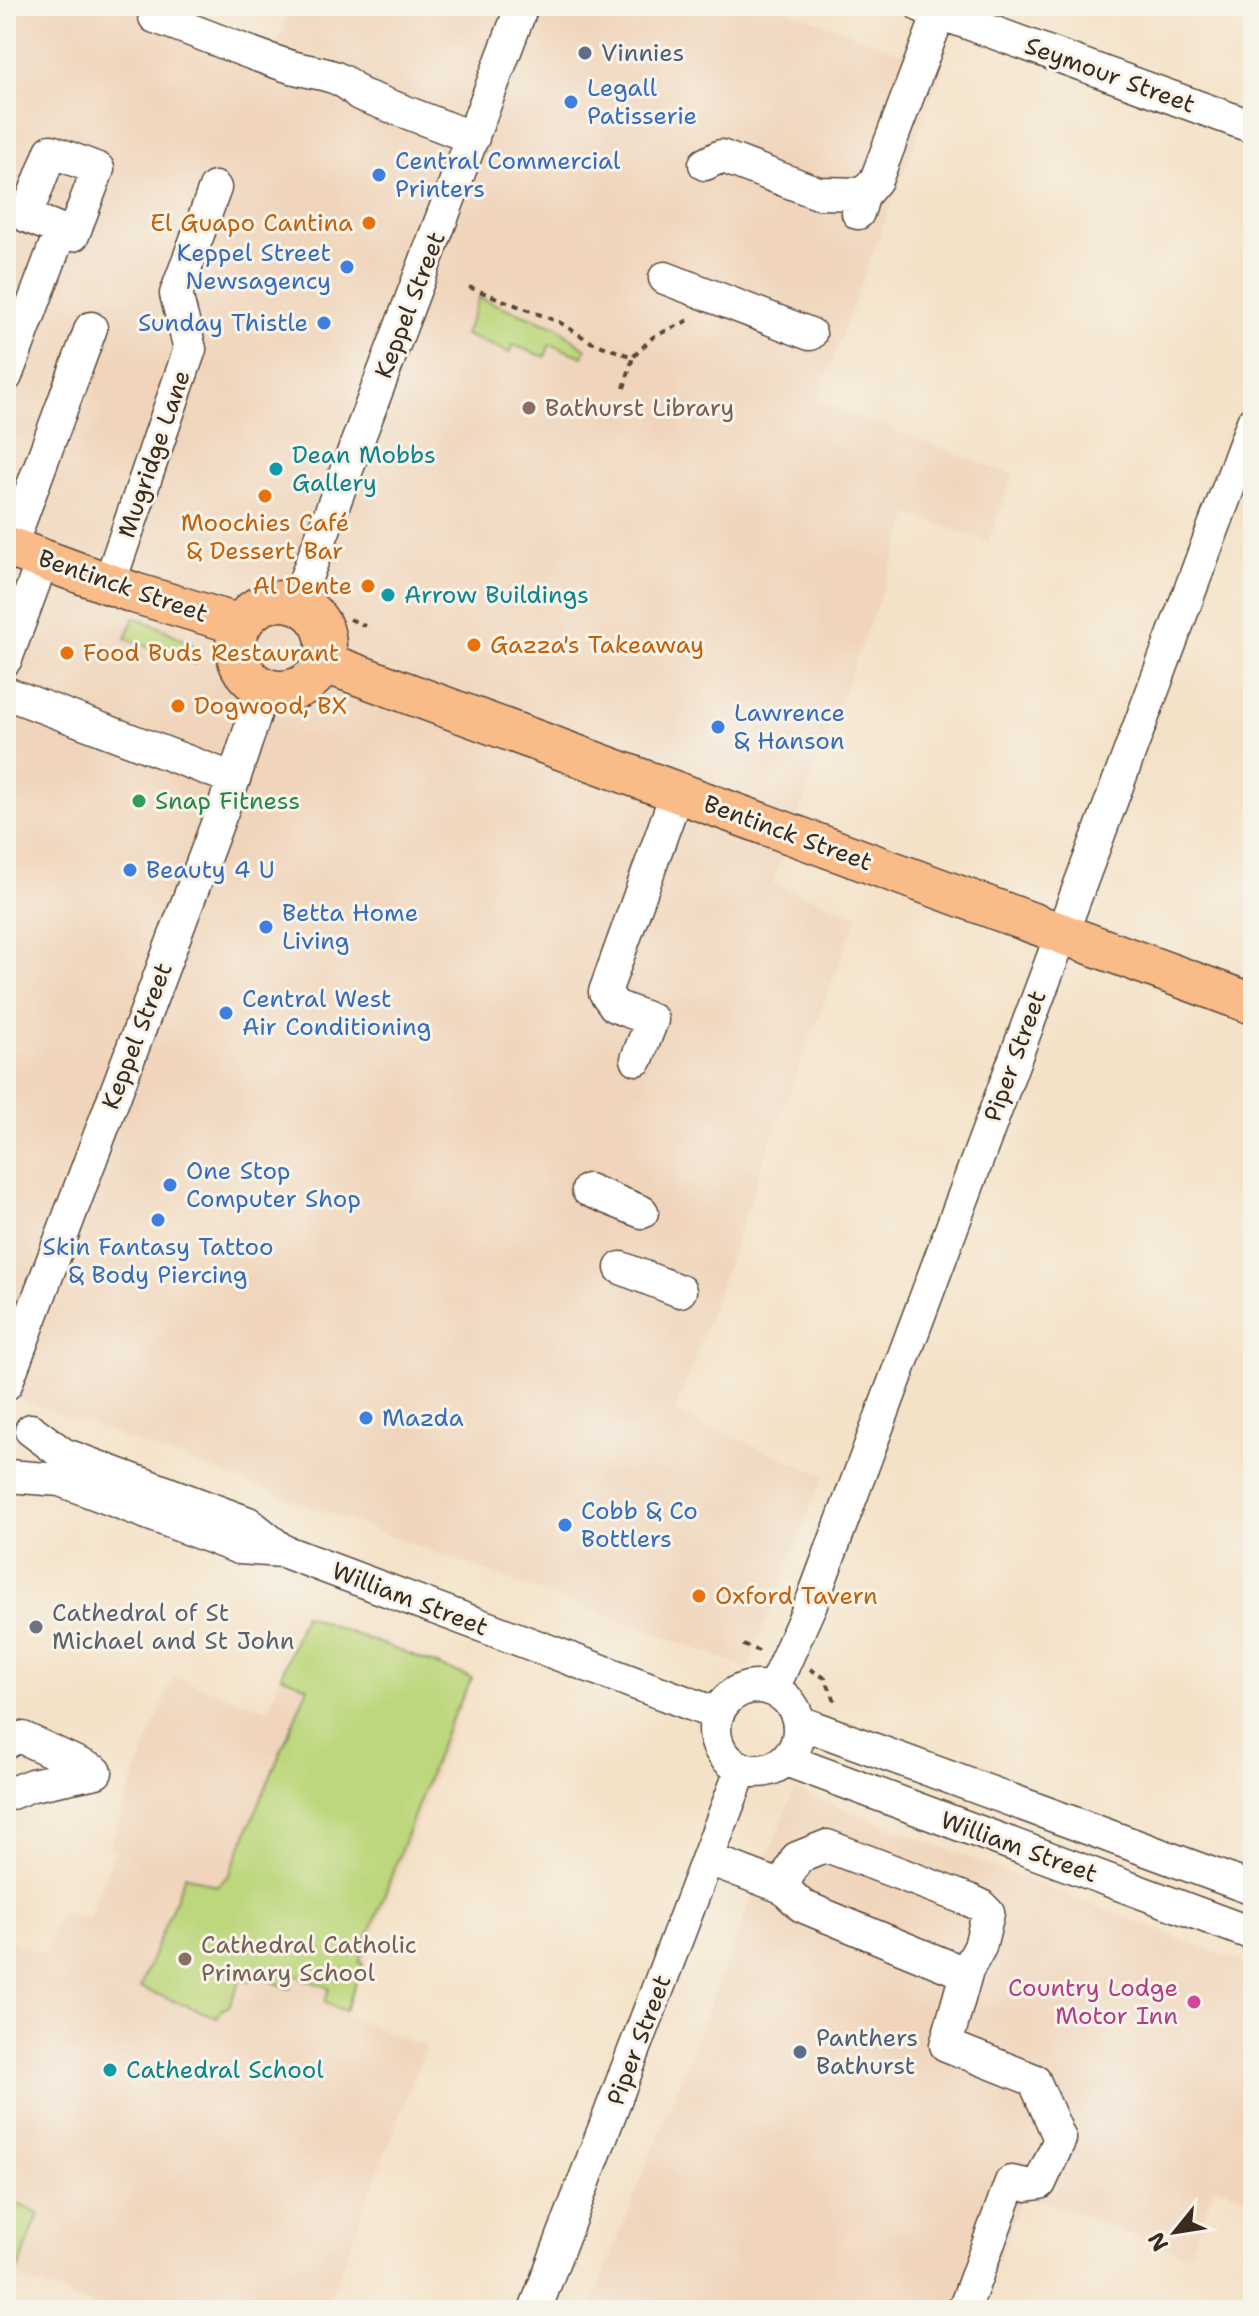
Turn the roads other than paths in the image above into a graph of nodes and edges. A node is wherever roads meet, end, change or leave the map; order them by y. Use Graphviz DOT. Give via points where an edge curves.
graph roads {
  1 [pos="522,6"];
  2 [pos="934,8"];
  3 [pos="155,17"];
  4 [pos="1253,127"];
  5 [pos="473,138"];
  6 [pos="705,164"];
  7 [pos="215,188"];
  8 [pos="61,230"];
  9 [pos="665,278"];
  10 [pos="91,328"];
  11 [pos="810,334"];
  12 [pos="6,376"];
  13 [pos="1253,422"];
  14 [pos="20,551"];
  15 [pos="109,584"];
  16 [pos="296,604"];
  17 [pos="241,625"];
  18 [pos="6,659"];
  19 [pos="323,662"];
  20 [pos="264,687"];
  21 [pos="6,693"];
  22 [pos="234,779"];
  23 [pos="670,789"];
  24 [pos="1062,933"];
  25 [pos="1253,1004"];
  26 [pos="642,1045"];
  27 [pos="588,1190"];
  28 [pos="642,1212"];
  29 [pos="621,1268"];
  30 [pos="680,1291"];
  31 [pos="6,1384"];
  32 [pos="6,1397"];
  33 [pos="31,1430"];
  34 [pos="9,1485"];
  35 [pos="283,1551"];
  36 [pos="773,1689"];
  37 [pos="717,1714"];
  38 [pos="799,1722"];
  39 [pos="6,1743"];
  40 [pos="786,1760"];
  41 [pos="742,1768"];
  42 [pos="6,1795"];
  43 [pos="709,1859"];
  44 [pos="1240,1885"];
  45 [pos="782,1887"];
  46 [pos="1214,1919"];
  47 [pos="1253,1934"];
  48 [pos="967,1970"];
  49 [pos="535,2310"];
  50 [pos="964,2310"];
  1 -- 5 [label="street, Keppel Street"];
  2 -- 4 [label="street, Seymour Street"];
  2 -- 6 [label="street" via="876,180 861,204 721,156"];
  3 -- 5 [label="street" via="289,67 347,82 359,94"];
  5 -- 16 [label="street, Keppel Street"];
  7 -- 15 [label="street, Mugridge Lane" via="176,294 190,349"];
  8 -- 12 [label="street"];
  9 -- 11 [label="street"];
  10 -- 14 [label="street"];
  13 -- 24 [label="street, Piper Street"];
  14 -- 15 [label="main road, Bentinck Street"];
  14 -- 18 [label="street"];
  15 -- 17 [label="main road, Bentinck Street"];
  16 -- 17 [label="main road" via="271,602"];
  16 -- 19 [label="main road" via="319,621 326,648"];
  17 -- 20 [label="main road" via="237,654 242,668"];
  19 -- 20 [label="main road" via="316,675 292,690"];
  19 -- 23 [label="main road, Bentinck Street"];
  20 -- 22 [label="street, Keppel Street"];
  21 -- 22 [label="street"];
  22 -- 31 [label="street, Keppel Street"];
  23 -- 24 [label="main road, Bentinck Street"];
  23 -- 26 [label="street" via="594,988 602,1007"];
  24 -- 25 [label="main road, Bentinck Street"];
  24 -- 36 [label="street, Piper Street" via="813,1599"];
  27 -- 28 [label="street"];
  29 -- 30 [label="street"];
  32 -- 33 [label="street, William Street" via="21,1409"];
  33 -- 34 [label="street" via="28,1454"];
  33 -- 35 [label="street, William Street" via="63,1454 248,1523"];
  34 -- 35 [label="street, William Street" via="60,1480 239,1548"];
  35 -- 37 [label="street, William Street"];
  36 -- 37 [label="street" via="746,1687 723,1702"];
  36 -- 38 [label="street" via="794,1708"];
  37 -- 41 [label="street" via="718,1746"];
  38 -- 40 [label="street" via="797,1742"];
  38 -- 44 [label="street, William Street"];
  39 -- 42 [label="street" via="23,1738 96,1772"];
  40 -- 41 [label="street" via="765,1770"];
  40 -- 46 [label="street, William Street"];
  41 -- 43 [label="street, Piper Street"];
  43 -- 45 [label="street"];
  43 -- 49 [label="street, Piper Street"];
  44 -- 46 [label="street"];
  45 -- 48 [label="street" via="802,1906"];
  45 -- 48 [label="street" via="797,1858 827,1846 980,1905 988,1913 986,1929"];
  46 -- 47 [label="street, William Street"];
  48 -- 50 [label="street" via="946,2045 1034,2080 1060,2139 1040,2183 1011,2182"];
}
